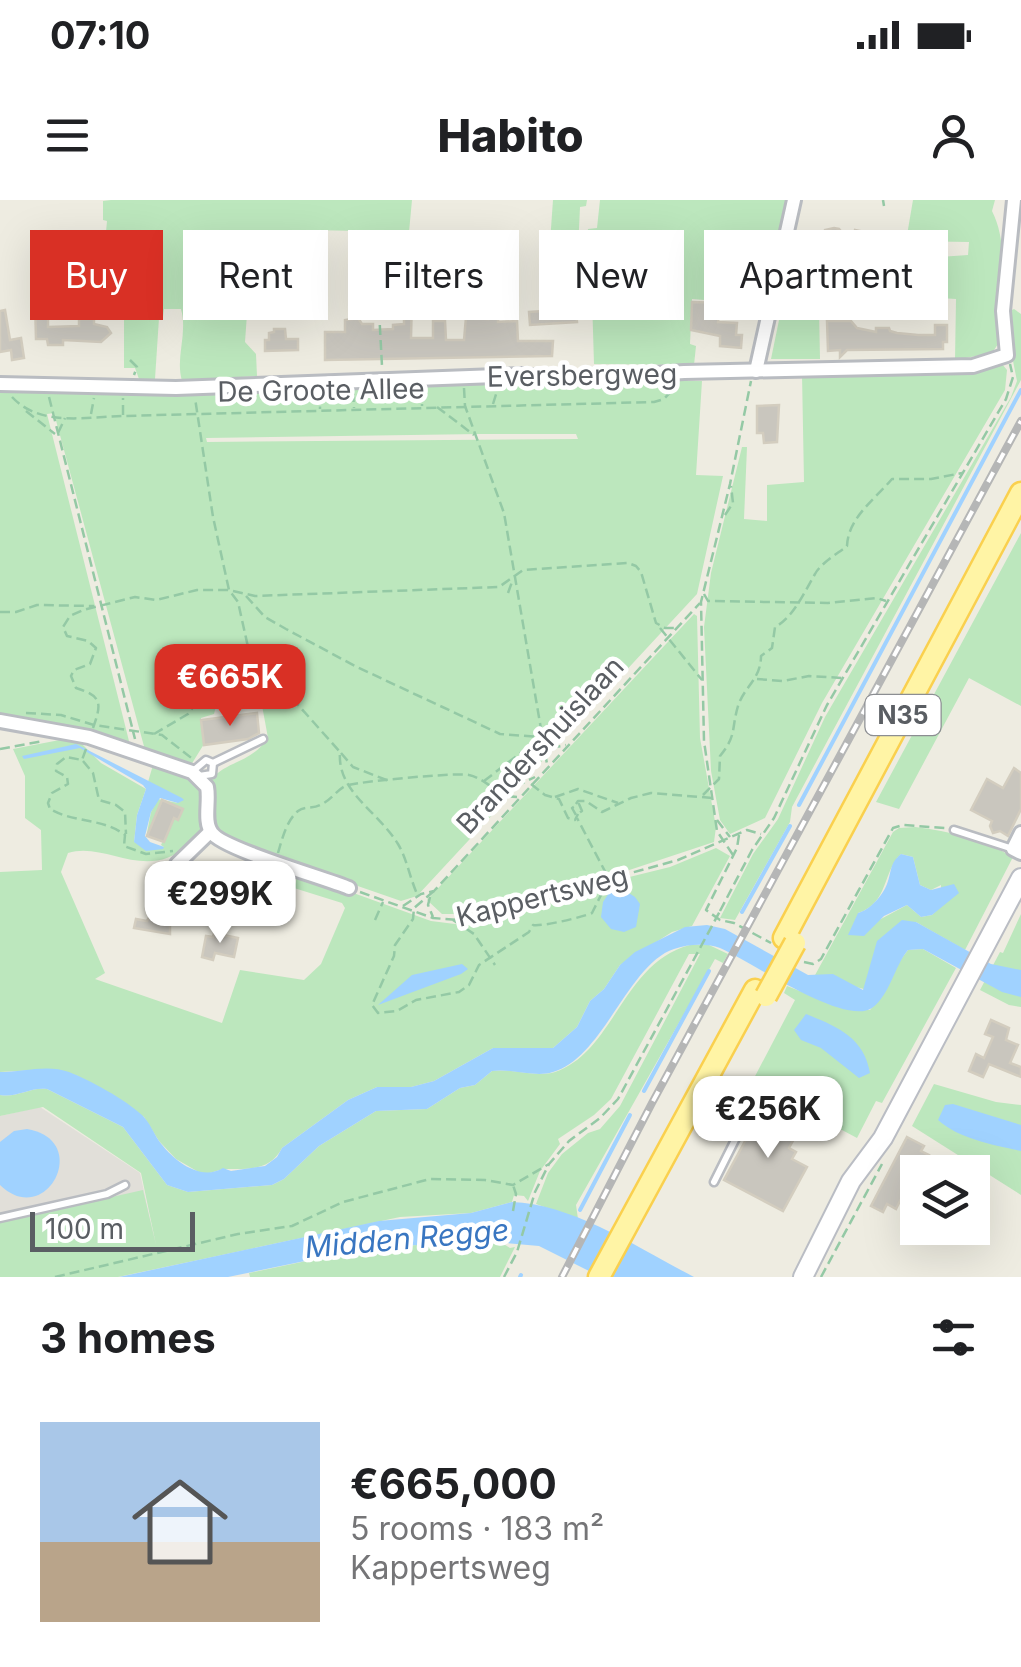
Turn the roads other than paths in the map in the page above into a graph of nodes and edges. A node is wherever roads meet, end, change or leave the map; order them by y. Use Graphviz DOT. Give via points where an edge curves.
graph roads {
  1 [pos="794,200"];
  2 [pos="1014,200"];
  3 [pos="756,371"];
  4 [pos="2,386"];
  5 [pos="1021,492"];
  6 [pos="1021,519"];
  7 [pos="0,721"];
  8 [pos="263,739"];
  9 [pos="214,763"];
  10 [pos="196,771"];
  11 [pos="954,830"];
  12 [pos="210,832"];
  13 [pos="1021,833"];
  14 [pos="1017,851"];
  15 [pos="179,857"];
  16 [pos="1021,878"];
  17 [pos="349,888"];
  18 [pos="786,945"];
  19 [pos="800,1118"];
  20 [pos="714,1182"];
  21 [pos="125,1185"];
  22 [pos="0,1218"];
  23 [pos="827,1228"];
  24 [pos="630,1233"];
  25 [pos="600,1277"];
  26 [pos="612,1277"];
  27 [pos="803,1277"];
  28 [pos="813,1277"];
  1 -- 3 [label="street"];
  2 -- 3 [label="street, Eversbergweg" via="1003,311 1007,355 967,367"];
  3 -- 4 [label="street, Eversbergweg"];
  5 -- 18 [label="main road, N35"];
  6 -- 18 [label="main road, N35"];
  7 -- 10 [label="street" via="90,735"];
  8 -- 9 [label="lane"];
  9 -- 10 [label="lane" via="206,760"];
  9 -- 10 [label="lane" via="212,774"];
  10 -- 12 [label="street" via="208,792"];
  11 -- 14 [label="lane"];
  12 -- 15 [label="street"];
  12 -- 17 [label="street" via="232,847"];
  13 -- 14 [label="street"];
  16 -- 23 [label="street" via="880,1150"];
  18 -- 24 [label="main road, N35"];
  19 -- 20 [label="lane" via="767,1100 753,1104"];
  21 -- 22 [label="lane"];
  23 -- 27 [label="street"];
  23 -- 28 [label="street"];
  24 -- 25 [label="main road, N35"];
  24 -- 26 [label="main road, N35"];
}
